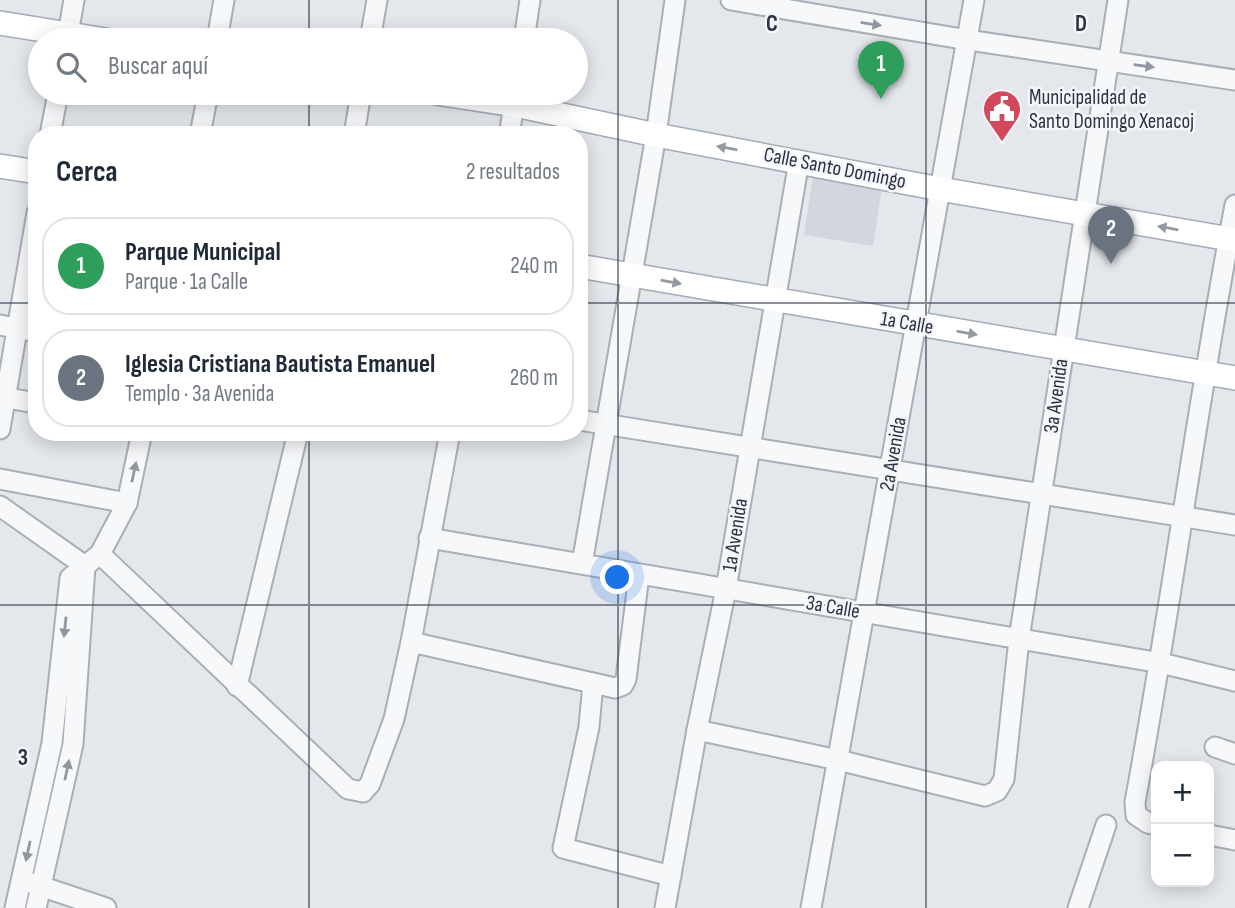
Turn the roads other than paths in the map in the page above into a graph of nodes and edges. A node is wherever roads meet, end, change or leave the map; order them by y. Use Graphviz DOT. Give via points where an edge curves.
graph roads {
  1 [pos="74,0"];
  2 [pos="224,0"];
  3 [pos="377,0"];
  4 [pos="530,0"];
  5 [pos="675,0"];
  6 [pos="731,0"];
  7 [pos="974,0"];
  8 [pos="1118,0"];
  9 [pos="824,8"];
  10 [pos="0,23"];
  11 [pos="69,28"];
  12 [pos="219,28"];
  13 [pos="372,28"];
  14 [pos="526,28"];
  15 [pos="28,29"];
  16 [pos="968,40"];
  17 [pos="1108,61"];
  18 [pos="1235,80"];
  19 [pos="56,105"];
  20 [pos="206,105"];
  21 [pos="359,105"];
  22 [pos="515,105"];
  23 [pos="539,105"];
  24 [pos="52,126"];
  25 [pos="202,126"];
  26 [pos="356,126"];
  27 [pos="511,126"];
  28 [pos="656,135"];
  29 [pos="799,160"];
  30 [pos="0,166"];
  31 [pos="28,171"];
  32 [pos="940,189"];
  33 [pos="1235,205"];
  34 [pos="1085,213"];
  35 [pos="1232,239"];
  36 [pos="28,248"];
  37 [pos="588,268"];
  38 [pos="632,275"];
  39 [pos="775,300"];
  40 [pos="916,324"];
  41 [pos="8,327"];
  42 [pos="28,330"];
  43 [pos="1063,350"];
  44 [pos="1206,372"];
  45 [pos="1235,377"];
  46 [pos="3,398"];
  47 [pos="28,402"];
  48 [pos="588,421"];
  49 [pos="605,424"];
  50 [pos="0,429"];
  51 [pos="140,441"];
  52 [pos="296,441"];
  53 [pos="448,441"];
  54 [pos="749,447"];
  55 [pos="890,470"];
  56 [pos="0,479"];
  57 [pos="1041,495"];
  58 [pos="127,503"];
  59 [pos="0,506"];
  60 [pos="1182,517"];
  61 [pos="1235,525"];
  62 [pos="429,538"];
  63 [pos="93,560"];
  64 [pos="582,564"];
  65 [pos="639,575"];
  66 [pos="726,589"];
  67 [pos="865,613"];
  68 [pos="1019,639"];
  69 [pos="411,642"];
  70 [pos="1161,663"];
  71 [pos="1235,681"];
  72 [pos="593,683"];
  73 [pos="237,686"];
  74 [pos="697,730"];
  75 [pos="1215,747"];
  76 [pos="1235,754"];
  77 [pos="838,760"];
  78 [pos="1152,824"];
  79 [pos="1106,825"];
  80 [pos="1214,836"];
  81 [pos="1235,840"];
  82 [pos="671,876"];
  83 [pos="22,880"];
  84 [pos="42,887"];
  85 [pos="15,908"];
  86 [pos="36,908"];
  87 [pos="106,908"];
  88 [pos="665,908"];
  89 [pos="811,908"];
  90 [pos="1078,908"];
  1 -- 11 [label="street"];
  2 -- 12 [label="street"];
  3 -- 13 [label="street"];
  4 -- 14 [label="street"];
  5 -- 28 [label="street"];
  6 -- 9 [label="street"];
  7 -- 16 [label="street, 2a Avenida"];
  8 -- 17 [label="street, 3a Avenida"];
  9 -- 16 [label="street, one-way"];
  10 -- 15 [label="main road"];
  16 -- 17 [label="street"];
  16 -- 32 [label="street, 2a Avenida"];
  17 -- 18 [label="street, one-way"];
  17 -- 34 [label="street, 3a Avenida"];
  19 -- 24 [label="street"];
  20 -- 25 [label="street"];
  21 -- 26 [label="street"];
  22 -- 27 [label="street"];
  23 -- 28 [label="main road, Calle Santo Domingo"];
  29 -- 28 [label="main road, Calle Santo Domingo, one-way"];
  28 -- 38 [label="street"];
  29 -- 32 [label="main road, Calle Santo Domingo"];
  29 -- 39 [label="street, 1a Avenida"];
  30 -- 31 [label="main road"];
  32 -- 34 [label="main road, Calle Santo Domingo"];
  32 -- 40 [label="street, 2a Avenida"];
  33 -- 35 [label="street"];
  35 -- 34 [label="main road, Calle Santo Domingo, one-way"];
  34 -- 43 [label="street, 3a Avenida"];
  35 -- 44 [label="street"];
  36 -- 41 [label="street"];
  37 -- 38 [label="main road, 1a Calle"];
  38 -- 39 [label="main road, 1a Calle, one-way"];
  38 -- 49 [label="street"];
  39 -- 40 [label="main road, 1a Calle"];
  39 -- 54 [label="street, 1a Avenida"];
  40 -- 43 [label="main road, 1a Calle, one-way"];
  40 -- 55 [label="street, 2a Avenida"];
  41 -- 42 [label="street"];
  41 -- 46 [label="street"];
  43 -- 44 [label="main road, 1a Calle"];
  43 -- 57 [label="street, 3a Avenida"];
  44 -- 45 [label="main road, 1a Calle"];
  44 -- 60 [label="street"];
  46 -- 47 [label="street"];
  46 -- 50 [label="street"];
  48 -- 49 [label="street"];
  49 -- 54 [label="street"];
  49 -- 64 [label="street"];
  58 -- 51 [label="street, one-way"];
  52 -- 73 [label="street"];
  53 -- 62 [label="street"];
  54 -- 55 [label="street"];
  54 -- 66 [label="street, 1a Avenida"];
  55 -- 57 [label="street"];
  55 -- 67 [label="street, 2a Avenida"];
  56 -- 58 [label="street"];
  57 -- 60 [label="street"];
  57 -- 68 [label="street, 3a Avenida"];
  58 -- 63 [label="street"];
  59 -- 63 [label="street"];
  60 -- 61 [label="street"];
  60 -- 70 [label="street"];
  62 -- 64 [label="street, 3a Calle"];
  62 -- 69 [label="street"];
  63 -- 73 [label="street"];
  63 -- 83 [label="street, one-way" via="70,578 52,743"];
  84 -- 63 [label="street, one-way" via="73,744"];
  64 -- 65 [label="street, 3a Calle"];
  65 -- 66 [label="street, 3a Calle"];
  65 -- 72 [label="street" via="623,685 615,688"];
  66 -- 67 [label="street, 3a Calle"];
  66 -- 74 [label="street, 1a Avenida"];
  67 -- 68 [label="street, 3a Calle"];
  67 -- 77 [label="street, 2a Avenida"];
  68 -- 70 [label="street, 3a Calle"];
  68 -- 77 [label="street, 3a Avenida" via="1004,779 997,791 985,796"];
  69 -- 72 [label="street"];
  69 -- 73 [label="street" via="394,719 370,784 362,792 348,789"];
  70 -- 71 [label="street, 3a Calle"];
  70 -- 78 [label="street" via="1135,802 1136,815"];
  72 -- 82 [label="street" via="589,727 563,848"];
  74 -- 77 [label="street"];
  74 -- 82 [label="street, 1a Avenida"];
  75 -- 76 [label="street"];
  77 -- 89 [label="street, 2a Avenida"];
  79 -- 90 [label="street"];
  80 -- 81 [label="street"];
  82 -- 88 [label="street, 1a Avenida"];
  83 -- 84 [label="street"];
  83 -- 85 [label="street"];
  84 -- 86 [label="street"];
  84 -- 87 [label="street"];
}
